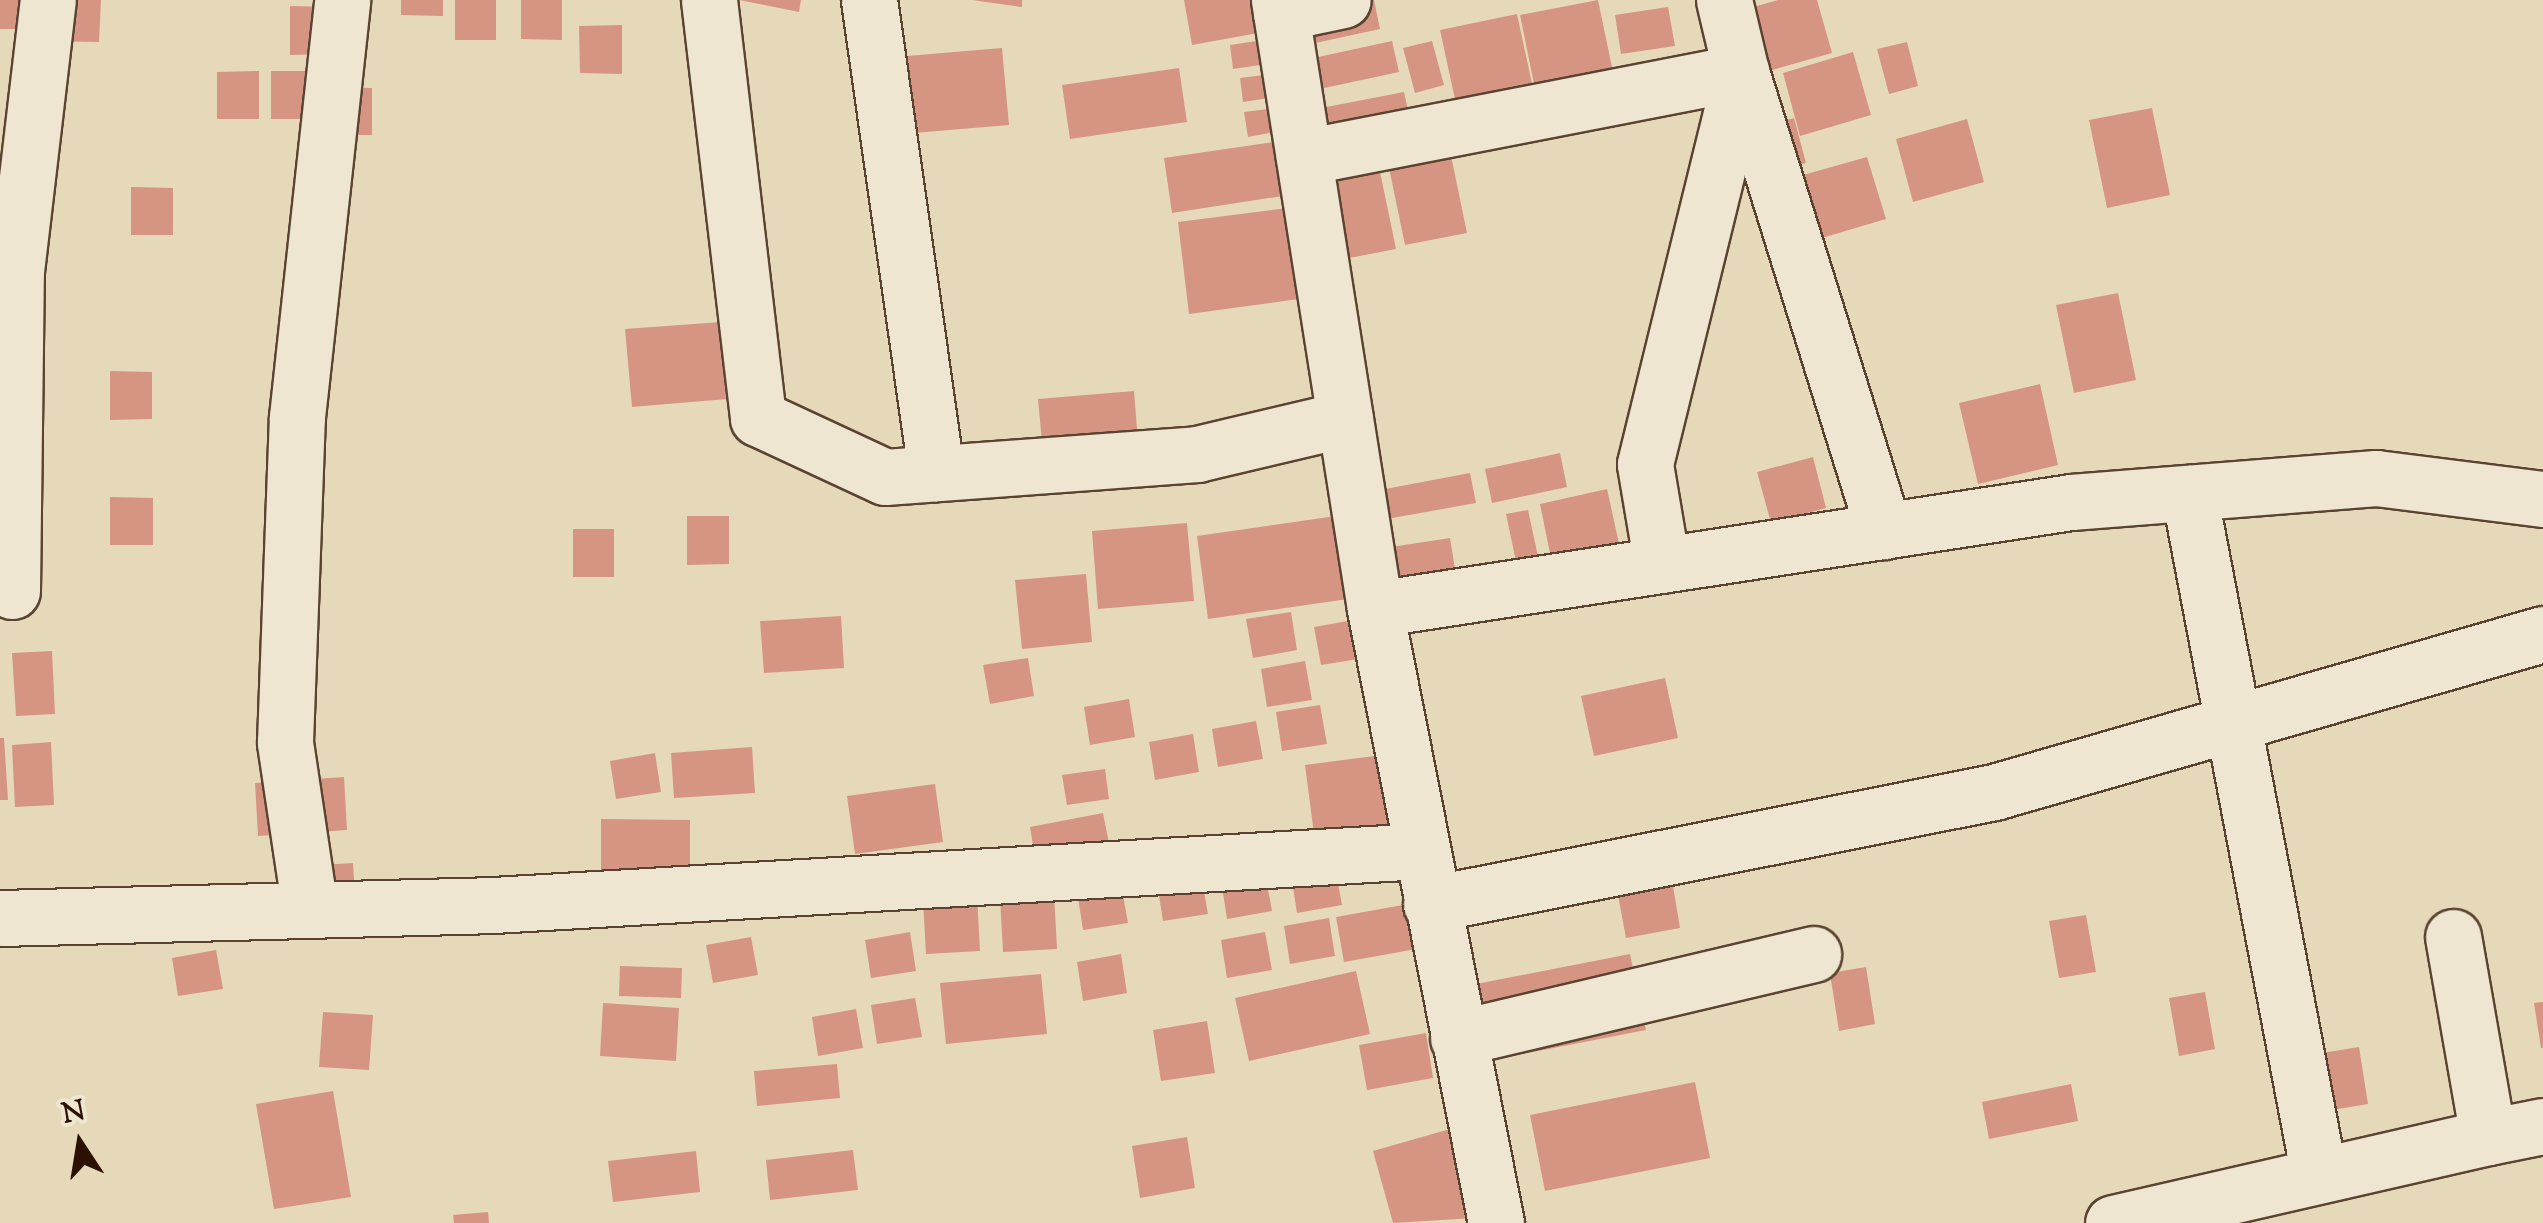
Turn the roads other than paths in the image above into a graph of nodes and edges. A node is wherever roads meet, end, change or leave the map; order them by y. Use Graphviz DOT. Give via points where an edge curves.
graph roads {
  1 [pos="48,0"];
  2 [pos="342,0"];
  3 [pos="709,0"];
  4 [pos="869,0"];
  5 [pos="1343,0"];
  6 [pos="1724,0"];
  7 [pos="1280,6"];
  8 [pos="1741,72"];
  9 [pos="1304,156"];
  10 [pos="1345,419"];
  11 [pos="936,474"];
  12 [pos="2189,493"];
  13 [pos="2543,499"];
  14 [pos="1884,531"];
  15 [pos="1662,565"];
  16 [pos="12,590"];
  17 [pos="1374,609"];
  18 [pos="2543,634"];
  19 [pos="2232,724"];
  20 [pos="1420,851"];
  21 [pos="1431,904"];
  22 [pos="310,910"];
  23 [pos="0,918"];
  24 [pos="2453,937"];
  25 [pos="1813,954"];
  26 [pos="1458,1038"];
  27 [pos="2543,1126"];
  28 [pos="2488,1137"];
  29 [pos="2319,1175"];
  30 [pos="1496,1223"];
  31 [pos="2112,1223"];
  1 -- 16 [label="street" via="16,272"];
  2 -- 22 [label="street" via="296,417 285,723"];
  3 -- 11 [label="street" via="758,418 884,478"];
  4 -- 11 [label="street"];
  5 -- 7 [label="street"];
  6 -- 8 [label="street"];
  7 -- 9 [label="street"];
  8 -- 9 [label="street"];
  8 -- 14 [label="street"];
  8 -- 15 [label="street" via="1646,464"];
  9 -- 10 [label="street"];
  10 -- 11 [label="street" via="1197,454"];
  10 -- 17 [label="street"];
  12 -- 13 [label="street" via="2376,478"];
  12 -- 14 [label="street"];
  12 -- 19 [label="street"];
  14 -- 15 [label="street"];
  15 -- 17 [label="street"];
  17 -- 20 [label="street"];
  18 -- 19 [label="street"];
  19 -- 21 [label="street" via="1994,792"];
  19 -- 29 [label="street"];
  20 -- 21 [label="street"];
  20 -- 22 [label="street"];
  21 -- 26 [label="street"];
  22 -- 23 [label="street"];
  24 -- 28 [label="street"];
  25 -- 26 [label="street"];
  26 -- 30 [label="street"];
  27 -- 28 [label="street"];
  28 -- 29 [label="street"];
  29 -- 31 [label="street"];
}
